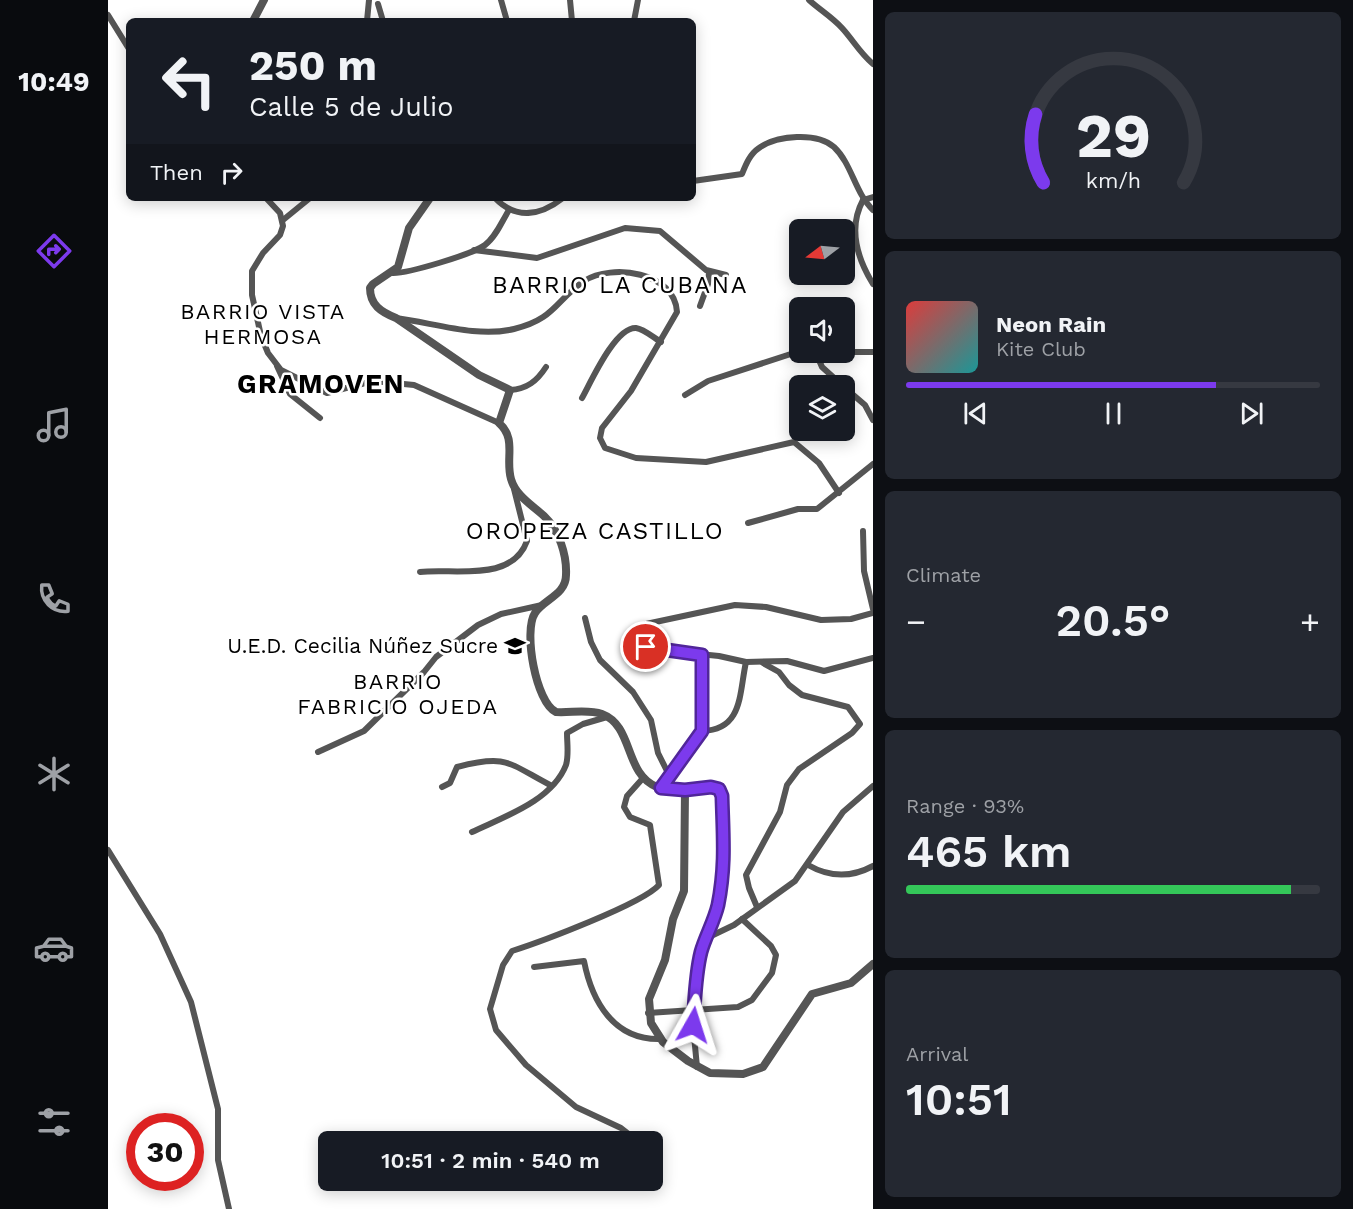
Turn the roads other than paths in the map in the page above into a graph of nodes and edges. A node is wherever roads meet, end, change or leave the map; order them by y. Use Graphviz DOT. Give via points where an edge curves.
graph roads {
  1 [pos="264,0"];
  2 [pos="369,0"];
  3 [pos="501,0"];
  4 [pos="570,0"];
  5 [pos="638,0"];
  6 [pos="809,0"];
  7 [pos="378,4"];
  8 [pos="108,15"];
  9 [pos="255,18"];
  10 [pos="367,18"];
  11 [pos="382,18"];
  12 [pos="506,18"];
  13 [pos="572,18"];
  14 [pos="635,18"];
  15 [pos="126,44"];
  16 [pos="873,64"];
  17 [pos="696,181"];
  18 [pos="873,197"];
  19 [pos="863,200"];
  20 [pos="269,201"];
  21 [pos="306,201"];
  22 [pos="428,201"];
  23 [pos="498,201"];
  24 [pos="557,201"];
  25 [pos="509,210"];
  26 [pos="873,210"];
  27 [pos="283,220"];
  28 [pos="474,250"];
  29 [pos="709,272"];
  30 [pos="392,273"];
  31 [pos="726,275"];
  32 [pos="873,284"];
  33 [pos="700,306"];
  34 [pos="396,318"];
  35 [pos="661,342"];
  36 [pos="855,352"];
  37 [pos="873,352"];
  38 [pos="789,355"];
  39 [pos="821,363"];
  40 [pos="277,366"];
  41 [pos="546,367"];
  42 [pos="831,375"];
  43 [pos="510,390"];
  44 [pos="685,395"];
  45 [pos="855,396"];
  46 [pos="582,398"];
  47 [pos="320,418"];
  48 [pos="873,420"];
  49 [pos="499,423"];
  50 [pos="873,464"];
  51 [pos="514,485"];
  52 [pos="839,493"];
  53 [pos="748,523"];
  54 [pos="863,531"];
  55 [pos="873,559"];
  56 [pos="864,560"];
  57 [pos="420,572"];
  58 [pos="543,605"];
  59 [pos="873,611"];
  60 [pos="585,618"];
  61 [pos="702,655"];
  62 [pos="873,658"];
  63 [pos="746,662"];
  64 [pos="761,662"];
  65 [pos="607,717"];
  66 [pos="702,731"];
  67 [pos="318,752"];
  68 [pos="669,775"];
  69 [pos="644,777"];
  70 [pos="550,785"];
  71 [pos="442,786"];
  72 [pos="873,786"];
  73 [pos="661,788"];
  74 [pos="685,790"];
  75 [pos="472,832"];
  76 [pos="108,850"];
  77 [pos="808,864"];
  78 [pos="873,866"];
  79 [pos="758,907"];
  80 [pos="742,919"];
  81 [pos="709,937"];
  82 [pos="873,964"];
  83 [pos="534,967"];
  84 [pos="694,1010"];
  85 [pos="648,1013"];
  86 [pos="660,1039"];
  87 [pos="697,1068"];
  88 [pos="625,1131"];
  89 [pos="229,1209"];
  1 -- 9 [label="street"];
  2 -- 10 [label="street"];
  3 -- 12 [label="street"];
  4 -- 13 [label="street"];
  5 -- 14 [label="street"];
  6 -- 16 [label="street" via="831,17"];
  7 -- 11 [label="street"];
  8 -- 15 [label="street"];
  17 -- 19 [label="street" via="742,174 751,156 763,145 785,138 805,138 835,148"];
  18 -- 19 [label="street"];
  19 -- 26 [label="street"];
  19 -- 32 [label="street" via="855,231 859,257"];
  20 -- 27 [label="street"];
  21 -- 27 [label="street"];
  22 -- 30 [label="street" via="409,228 400,261"];
  23 -- 25 [label="street"];
  24 -- 25 [label="street" via="535,213"];
  25 -- 28 [label="street" via="489,242"];
  27 -- 40 [label="street" via="280,235 254,266 251,280 261,336"];
  28 -- 29 [label="street" via="537,258 625,228 660,231"];
  28 -- 30 [label="street"];
  29 -- 31 [label="street"];
  29 -- 33 [label="street"];
  30 -- 34 [label="street" via="377,281 370,292 377,309"];
  34 -- 35 [label="street" via="499,332 546,317 592,278 637,273 658,281 669,290 677,305 676,317"];
  34 -- 43 [label="street" via="479,375"];
  35 -- 46 [label="street" via="640,330 626,331 614,342"];
  35 -- 52 [label="street" via="602,428 604,448 636,458 706,462 794,442 819,463"];
  36 -- 37 [label="street"];
  38 -- 44 [label="street" via="708,381"];
  39 -- 42 [label="street"];
  40 -- 47 [label="street" via="290,394"];
  40 -- 49 [label="street" via="327,393 373,381 414,385"];
  41 -- 43 [label="street" via="536,381"];
  43 -- 49 [label="street"];
  45 -- 48 [label="street"];
  49 -- 51 [label="street" via="510,441 508,463"];
  50 -- 52 [label="street"];
  51 -- 57 [label="street" via="527,541 513,560 490,571"];
  51 -- 58 [label="street" via="555,529 564,555 563,587"];
  52 -- 53 [label="street" via="817,509 798,509"];
  54 -- 56 [label="street"];
  55 -- 56 [label="street"];
  56 -- 59 [label="street" via="865,583"];
  58 -- 65 [label="street" via="534,614 530,638 536,675 547,704 556,712 594,712"];
  58 -- 67 [label="street" via="501,614 478,625 436,657 364,731"];
  59 -- 61 [label="street" via="851,619 821,620 755,606 725,607 643,627 643,643 650,649"];
  60 -- 68 [label="street" via="600,660 633,692 651,720 658,753"];
  61 -- 63 [label="street"];
  61 -- 66 [label="street"];
  62 -- 64 [label="street" via="824,670 787,661"];
  63 -- 64 [label="street"];
  63 -- 66 [label="street" via="733,718 722,728"];
  64 -- 79 [label="street" via="779,672 802,695 848,707 860,724 852,734 799,770 787,785 780,812 746,875"];
  65 -- 69 [label="street" via="620,729 634,766"];
  65 -- 70 [label="street" via="569,730 567,763"];
  66 -- 68 [label="street"];
  68 -- 73 [label="street"];
  69 -- 73 [label="street"];
  69 -- 88 [label="street" via="627,796 624,807 630,817 650,825 659,885 633,902 512,951 503,965 490,1009 496,1030 526,1065 576,1107"];
  70 -- 71 [label="street" via="511,764 492,759 457,767 450,783"];
  70 -- 75 [label="street" via="525,806"];
  72 -- 77 [label="street" via="843,812"];
  73 -- 74 [label="street"];
  74 -- 81 [label="street" via="717,788 722,796 725,850 718,907"];
  74 -- 85 [label="street" via="684,891 665,960 649,999"];
  76 -- 89 [label="street" via="160,934 191,1002 218,1109 218,1160"];
  77 -- 78 [label="street" via="838,875"];
  77 -- 79 [label="street" via="795,880"];
  79 -- 80 [label="street"];
  80 -- 81 [label="street"];
  80 -- 84 [label="street" via="774,950 772,973 742,1006"];
  81 -- 84 [label="street" via="700,954"];
  82 -- 87 [label="street" via="851,983 812,994 760,1069 730,1075"];
  83 -- 86 [label="street" via="584,961 591,987 606,1016 639,1037"];
  84 -- 85 [label="street"];
  84 -- 87 [label="street"];
  85 -- 86 [label="street"];
  86 -- 87 [label="street"];
}
